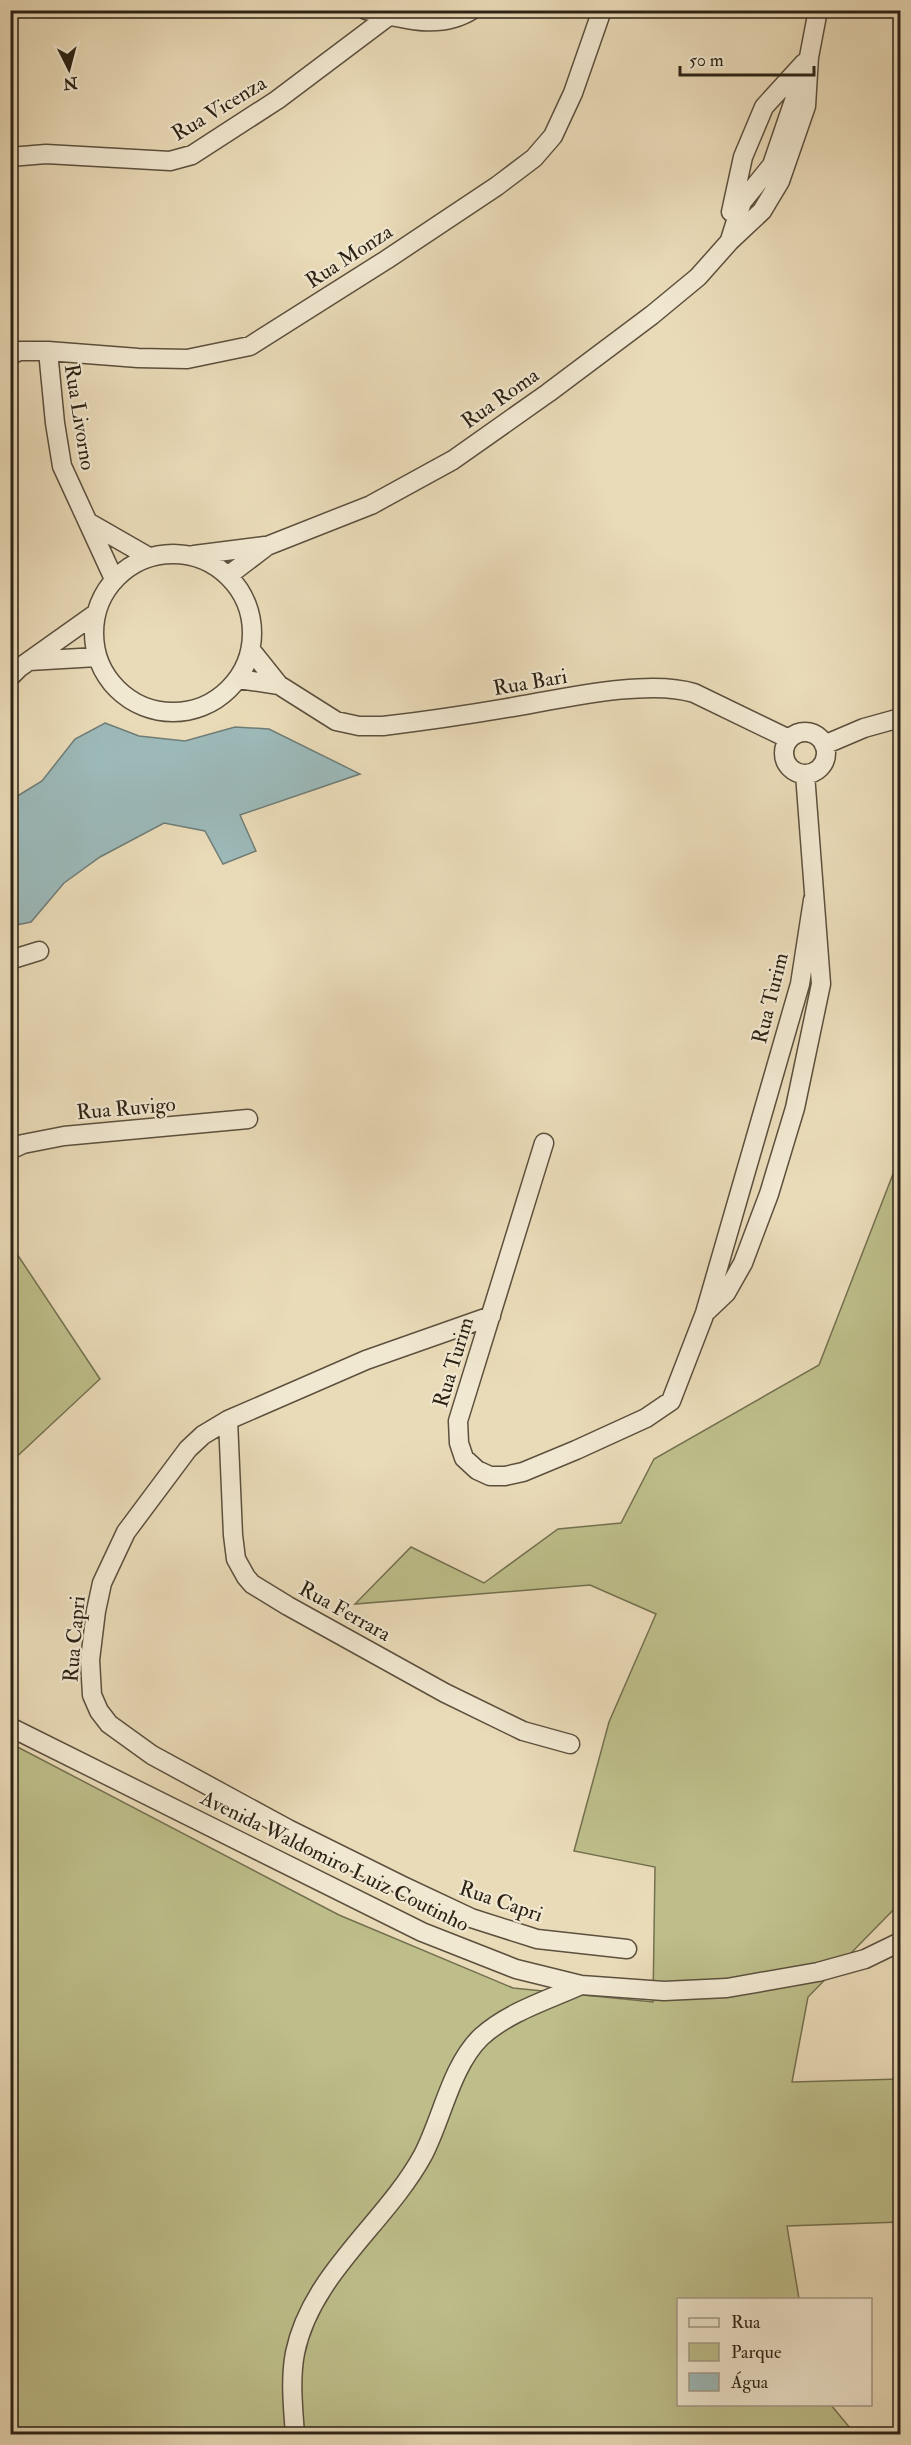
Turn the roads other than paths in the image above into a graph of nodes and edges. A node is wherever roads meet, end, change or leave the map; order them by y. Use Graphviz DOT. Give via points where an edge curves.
graph roads {
  1 [pos="366,10"];
  2 [pos="472,10"];
  3 [pos="602,10"];
  4 [pos="818,10"];
  5 [pos="390,15"];
  6 [pos="809,57"];
  7 [pos="802,77"];
  8 [pos="10,157"];
  9 [pos="742,202"];
  10 [pos="730,241"];
  11 [pos="48,351"];
  12 [pos="10,355"];
  13 [pos="87,522"];
  14 [pos="267,546"];
  15 [pos="192,555"];
  16 [pos="149,557"];
  17 [pos="229,575"];
  18 [pos="114,579"];
  19 [pos="95,614"];
  20 [pos="251,650"];
  21 [pos="97,657"];
  22 [pos="29,662"];
  23 [pos="10,677"];
  24 [pos="239,679"];
  25 [pos="279,685"];
  26 [pos="900,718"];
  27 [pos="789,739"];
  28 [pos="824,745"];
  29 [pos="805,774"];
  30 [pos="813,900"];
  31 [pos="39,951"];
  32 [pos="10,960"];
  33 [pos="248,1119"];
  34 [pos="544,1143"];
  35 [pos="10,1150"];
  36 [pos="705,1313"];
  37 [pos="491,1316"];
  38 [pos="228,1420"];
  39 [pos="10,1727"];
  40 [pos="570,1744"];
  41 [pos="900,1942"];
  42 [pos="627,1949"];
  43 [pos="581,1985"];
  44 [pos="295,2434"];
  1 -- 5 [label="street"];
  2 -- 5 [label="street" via="459,19 442,22"];
  3 -- 11 [label="street, Rua Monza" via="573,93 553,136 534,158 386,260 250,346 187,359"];
  4 -- 6 [label="street, Rua Roma"];
  5 -- 8 [label="street, Rua Vicenza" via="277,100 192,155 170,161 45,154"];
  6 -- 7 [label="street, Rua Roma"];
  6 -- 10 [label="street" via="764,107 748,142 730,214"];
  6 -- 10 [label="street, Rua Roma" via="806,106 780,181 762,211"];
  7 -- 9 [label="street, Rua Roma" via="771,165"];
  7 -- 9 [label="street, Rua Roma" via="769,119"];
  9 -- 10 [label="street, Rua Roma"];
  10 -- 14 [label="street, Rua Roma" via="698,277 652,315 453,460 371,506"];
  11 -- 12 [label="street, Rua Monza"];
  11 -- 13 [label="street, Rua Livorno" via="62,466"];
  13 -- 16 [label="street"];
  13 -- 18 [label="street, Rua Livorno"];
  14 -- 15 [label="street, Rua Roma"];
  14 -- 17 [label="street, Rua Roma"];
  15 -- 16 [label="street" via="170,553"];
  15 -- 17 [label="street"];
  16 -- 18 [label="street" via="129,566"];
  17 -- 20 [label="street" via="250,609"];
  18 -- 19 [label="street"];
  19 -- 21 [label="street"];
  19 -- 22 [label="street"];
  20 -- 24 [label="street"];
  20 -- 25 [label="street, Rua Bari"];
  21 -- 22 [label="street"];
  21 -- 24 [label="street" via="107,678 123,695 144,707 167,712 190,711 212,702"];
  22 -- 23 [label="street"];
  24 -- 25 [label="street, Rua Bari"];
  25 -- 27 [label="street, Rua Bari" via="336,722 359,726 383,726 636,688 681,689"];
  26 -- 28 [label="street"];
  27 -- 28 [label="street" via="808,733"];
  27 -- 29 [label="street" via="784,758 792,770"];
  28 -- 29 [label="street" via="822,764 818,770"];
  29 -- 30 [label="street, Rua Turim"];
  30 -- 36 [label="street, Rua Turim" via="800,984"];
  30 -- 36 [label="street, Rua Turim" via="821,984 795,1108 770,1194 743,1263 726,1293"];
  31 -- 32 [label="street"];
  33 -- 35 [label="street, Rua Ruvigo" via="64,1136"];
  34 -- 37 [label="street, Rua Turim"];
  36 -- 37 [label="street, Rua Turim" via="671,1401 646,1418 576,1450 505,1476 490,1476 477,1470 464,1458 459,1443 458,1421"];
  37 -- 38 [label="street, Rua Capri" via="366,1360"];
  38 -- 40 [label="street, Rua Ferrara" via="233,1535 237,1559 252,1584 445,1693 523,1731"];
  38 -- 42 [label="street, Rua Capri" via="188,1449 126,1532 112,1560 102,1583 90,1660 92,1695 99,1711 109,1724 152,1755 288,1829 471,1918 537,1939"];
  39 -- 43 [label="street, Avenida Waldomiro Luiz Coutinho" via="422,1932 516,1969"];
  41 -- 43 [label="street, Avenida Waldomiro Luiz Coutinho" via="865,1959 818,1972 727,1988 664,1991"];
  43 -- 44 [label="street" via="501,2023 471,2049 422,2156 325,2286 306,2321 296,2353"];
}
